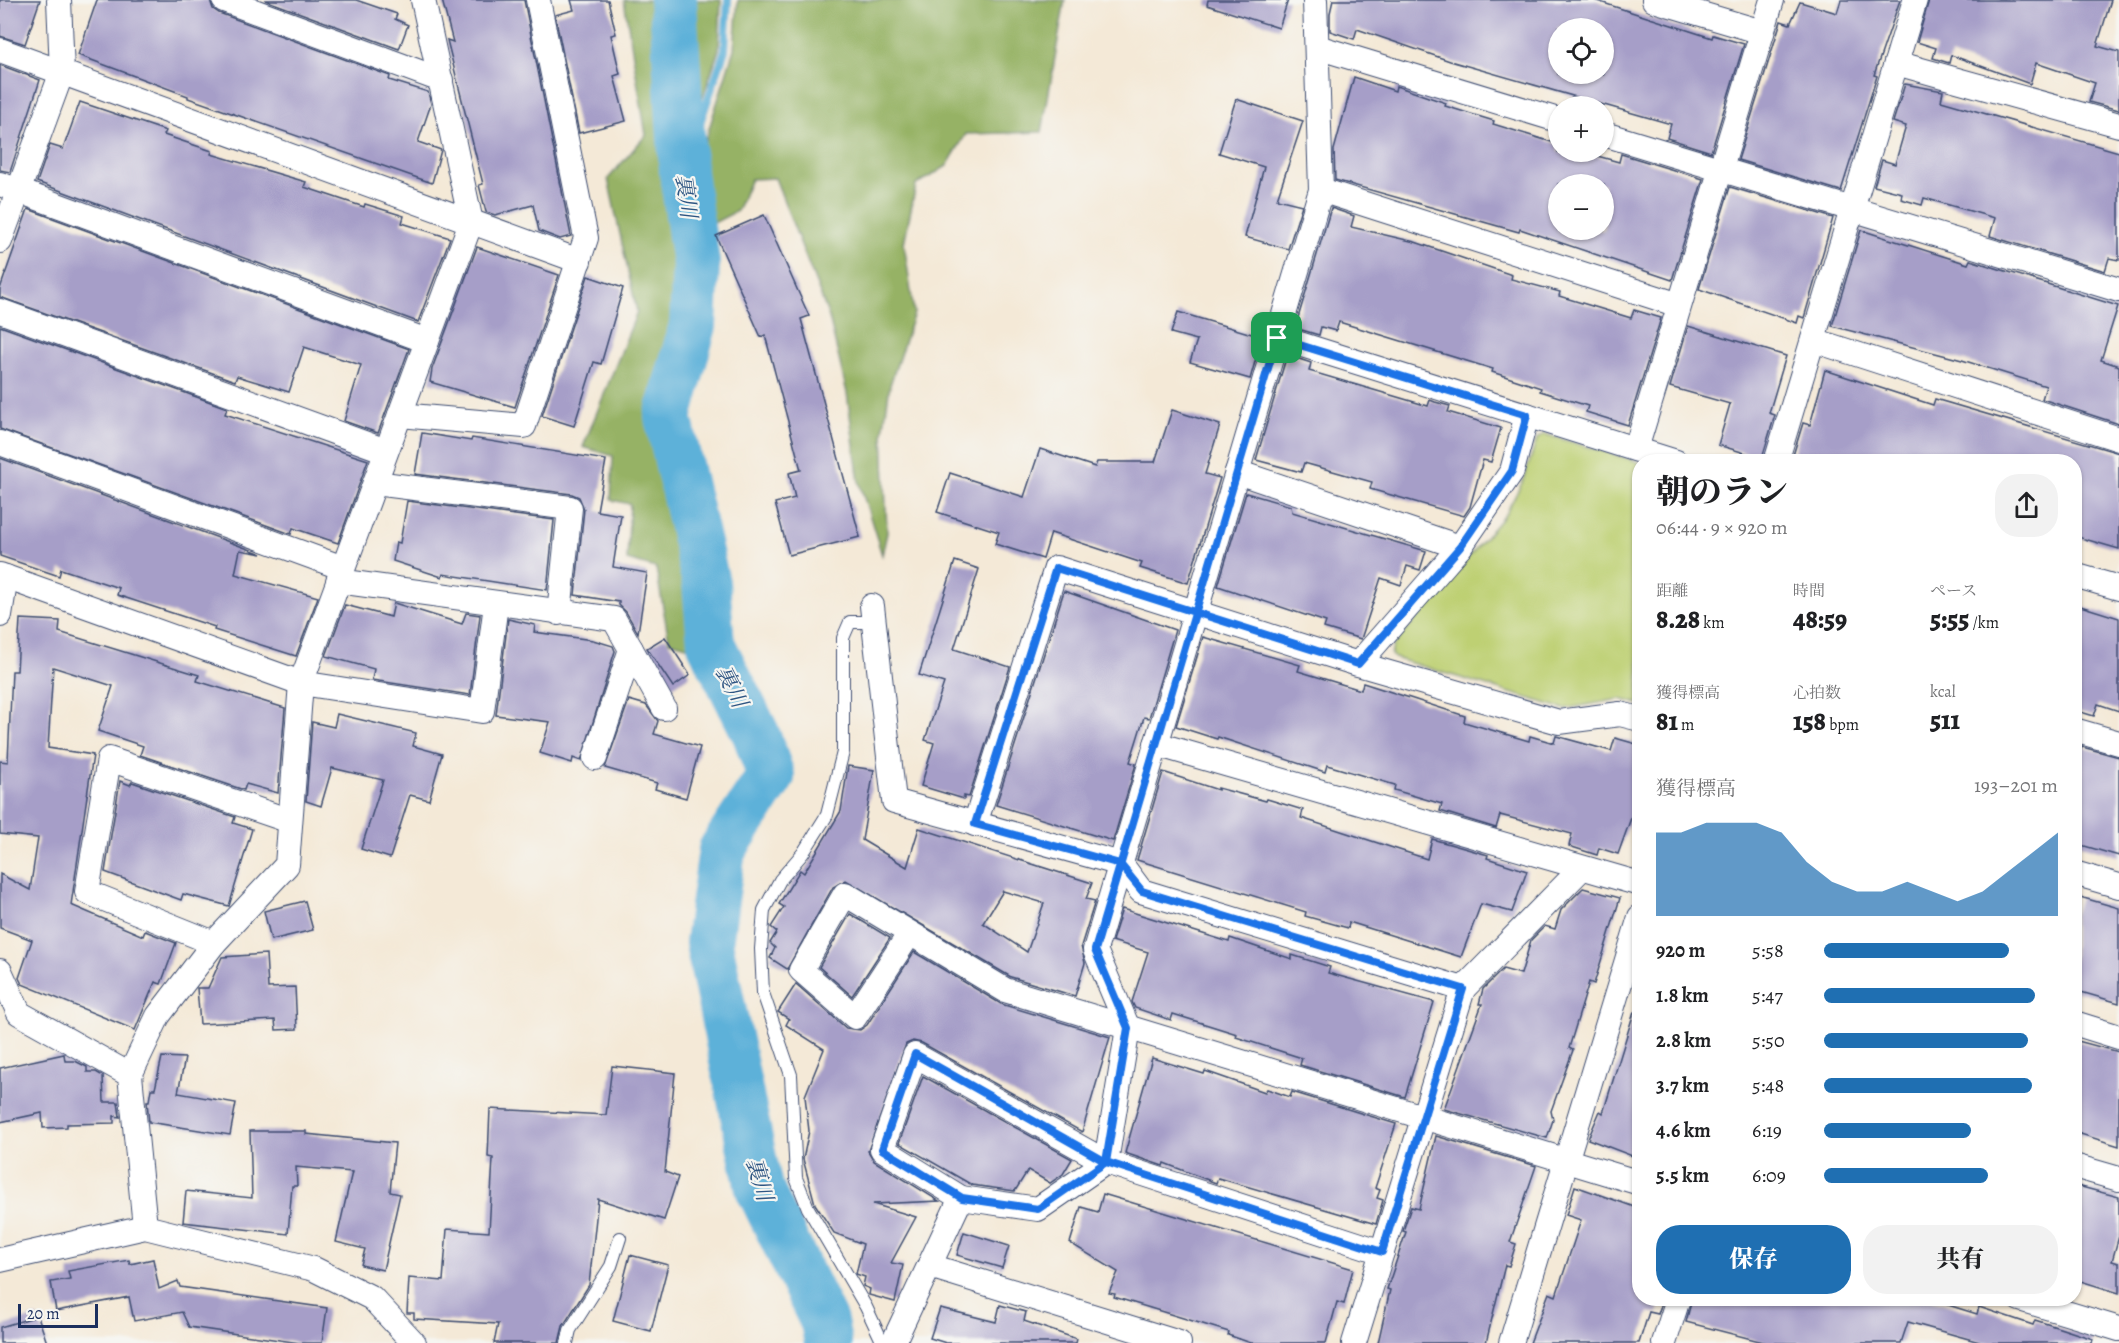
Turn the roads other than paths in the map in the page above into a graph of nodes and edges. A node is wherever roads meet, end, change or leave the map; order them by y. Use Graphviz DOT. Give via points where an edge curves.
graph roads {
  1 [pos="59,0"];
  2 [pos="224,0"];
  3 [pos="423,0"];
  4 [pos="538,0"];
  5 [pos="1316,0"];
  6 [pos="1654,0"];
  7 [pos="1772,0"];
  8 [pos="1915,0"];
  9 [pos="1762,32"];
  10 [pos="1317,47"];
  11 [pos="0,50"];
  12 [pos="1896,63"];
  13 [pos="62,72"];
  14 [pos="441,80"];
  15 [pos="1548,117"];
  16 [pos="2119,125"];
  17 [pos="1614,137"];
  18 [pos="1721,169"];
  19 [pos="9,187"];
  20 [pos="1321,190"];
  21 [pos="1852,209"];
  22 [pos="471,222"];
  23 [pos="0,241"];
  24 [pos="579,261"];
  25 [pos="2119,290"];
  26 [pos="1679,305"];
  27 [pos="0,311"];
  28 [pos="1277,338"];
  29 [pos="1813,340"];
  30 [pos="427,341"];
  31 [pos="400,415"];
  32 [pos="1527,415"];
  33 [pos="2119,439"];
  34 [pos="0,443"];
  35 [pos="1636,449"];
  36 [pos="386,451"];
  37 [pos="1651,454"];
  38 [pos="1778,454"];
  39 [pos="1237,472"];
  40 [pos="375,483"];
  41 [pos="1460,547"];
  42 [pos="341,575"];
  43 [pos="3,576"];
  44 [pos="2082,581"];
  45 [pos="2119,588"];
  46 [pos="495,604"];
  47 [pos="1195,612"];
  48 [pos="559,613"];
  49 [pos="872,614"];
  50 [pos="0,615"];
  51 [pos="631,649"];
  52 [pos="1358,664"];
  53 [pos="301,683"];
  54 [pos="663,708"];
  55 [pos="1632,717"];
  56 [pos="2082,732"];
  57 [pos="2119,743"];
  58 [pos="1156,744"];
  59 [pos="595,758"];
  60 [pos="290,822"];
  61 [pos="975,824"];
  62 [pos="1120,864"];
  63 [pos="1582,868"];
  64 [pos="2082,875"];
  65 [pos="1632,882"];
  66 [pos="2119,886"];
  67 [pos="910,933"];
  68 [pos="214,943"];
  69 [pos="1632,943"];
  70 [pos="0,971"];
  71 [pos="1463,989"];
  72 [pos="2082,1025"];
  73 [pos="1128,1028"];
  74 [pos="2119,1037"];
  75 [pos="130,1075"];
  76 [pos="1423,1118"];
  77 [pos="1566,1161"];
  78 [pos="1106,1162"];
  79 [pos="2082,1168"];
  80 [pos="2119,1179"];
  81 [pos="1632,1181"];
  82 [pos="962,1198"];
  83 [pos="145,1227"];
  84 [pos="620,1238"];
  85 [pos="1382,1252"];
  86 [pos="0,1260"];
  87 [pos="930,1266"];
  88 [pos="1676,1306"];
  89 [pos="2043,1306"];
  90 [pos="2119,1329"];
  91 [pos="895,1341"];
  92 [pos="1667,1342"];
  93 [pos="414,1343"];
  94 [pos="567,1343"];
  95 [pos="1179,1343"];
  96 [pos="1354,1343"];
  97 [pos="1511,1343"];
  1 -- 13 [label="street"];
  2 -- 14 [label="street"];
  3 -- 14 [label="street"];
  4 -- 24 [label="street" via="586,238"];
  5 -- 10 [label="street"];
  6 -- 9 [label="street"];
  7 -- 9 [label="street"];
  8 -- 12 [label="street"];
  9 -- 18 [label="street"];
  10 -- 15 [label="street"];
  10 -- 20 [label="street"];
  11 -- 13 [label="street"];
  12 -- 16 [label="street"];
  12 -- 21 [label="street"];
  13 -- 19 [label="street"];
  13 -- 22 [label="street"];
  14 -- 22 [label="street"];
  17 -- 18 [label="street"];
  18 -- 21 [label="street"];
  18 -- 26 [label="street"];
  19 -- 23 [label="street"];
  19 -- 30 [label="street"];
  20 -- 26 [label="street"];
  20 -- 28 [label="street"];
  21 -- 25 [label="street"];
  21 -- 29 [label="street"];
  22 -- 24 [label="street"];
  22 -- 30 [label="street"];
  24 -- 31 [label="street" via="524,426"];
  26 -- 35 [label="street"];
  27 -- 36 [label="street"];
  28 -- 32 [label="street"];
  28 -- 39 [label="street"];
  29 -- 33 [label="street"];
  29 -- 38 [label="street"];
  30 -- 31 [label="street"];
  31 -- 36 [label="street"];
  32 -- 35 [label="street"];
  32 -- 41 [label="street" via="1512,471"];
  34 -- 42 [label="street"];
  35 -- 37 [label="street"];
  36 -- 40 [label="street"];
  39 -- 41 [label="street"];
  39 -- 47 [label="street"];
  40 -- 42 [label="street"];
  40 -- 48 [label="street" via="570,508"];
  41 -- 52 [label="street"];
  42 -- 46 [label="street"];
  42 -- 53 [label="street"];
  43 -- 50 [label="street"];
  43 -- 53 [label="street"];
  44 -- 45 [label="street"];
  46 -- 48 [label="street"];
  46 -- 53 [label="street" via="482,711"];
  47 -- 52 [label="street"];
  47 -- 58 [label="street"];
  47 -- 61 [label="street" via="1056,568"];
  48 -- 51 [label="street" via="614,619"];
  49 -- 61 [label="street" via="894,801"];
  49 -- 91 [label="lane" via="850,622 843,638 843,752 827,814 803,853 780,880 764,910 761,949 763,993 791,1076 796,1178 808,1208 866,1307"];
  51 -- 54 [label="street"];
  51 -- 59 [label="street"];
  52 -- 55 [label="street" via="1559,722 1620,714"];
  53 -- 60 [label="street"];
  56 -- 57 [label="street"];
  58 -- 62 [label="street"];
  58 -- 63 [label="street"];
  60 -- 68 [label="street" via="287,865"];
  60 -- 68 [label="street" via="109,759 87,892"];
  61 -- 62 [label="street"];
  62 -- 71 [label="street" via="1142,891"];
  62 -- 73 [label="street" via="1095,950"];
  63 -- 65 [label="street"];
  63 -- 71 [label="street"];
  64 -- 66 [label="street"];
  67 -- 67 [label="street" via="845,894 801,970 855,1017"];
  67 -- 73 [label="street" via="1005,990"];
  68 -- 75 [label="street" via="158,1016"];
  69 -- 77 [label="street"];
  70 -- 75 [label="street" via="19,1013"];
  71 -- 76 [label="street"];
  72 -- 74 [label="street"];
  73 -- 76 [label="street"];
  73 -- 78 [label="street"];
  75 -- 83 [label="street"];
  76 -- 77 [label="street"];
  76 -- 85 [label="street"];
  77 -- 81 [label="street"];
  77 -- 97 [label="street"];
  78 -- 82 [label="street" via="1038,1209"];
  78 -- 82 [label="street" via="915,1054 882,1149"];
  78 -- 85 [label="street"];
  79 -- 80 [label="street"];
  82 -- 87 [label="street"];
  83 -- 86 [label="street"];
  83 -- 93 [label="street" via="314,1269 372,1298"];
  84 -- 94 [label="lane" via="611,1266 570,1330"];
  85 -- 96 [label="street"];
  87 -- 91 [label="street"];
  87 -- 95 [label="street"];
  88 -- 92 [label="street"];
  89 -- 90 [label="street"];
}
